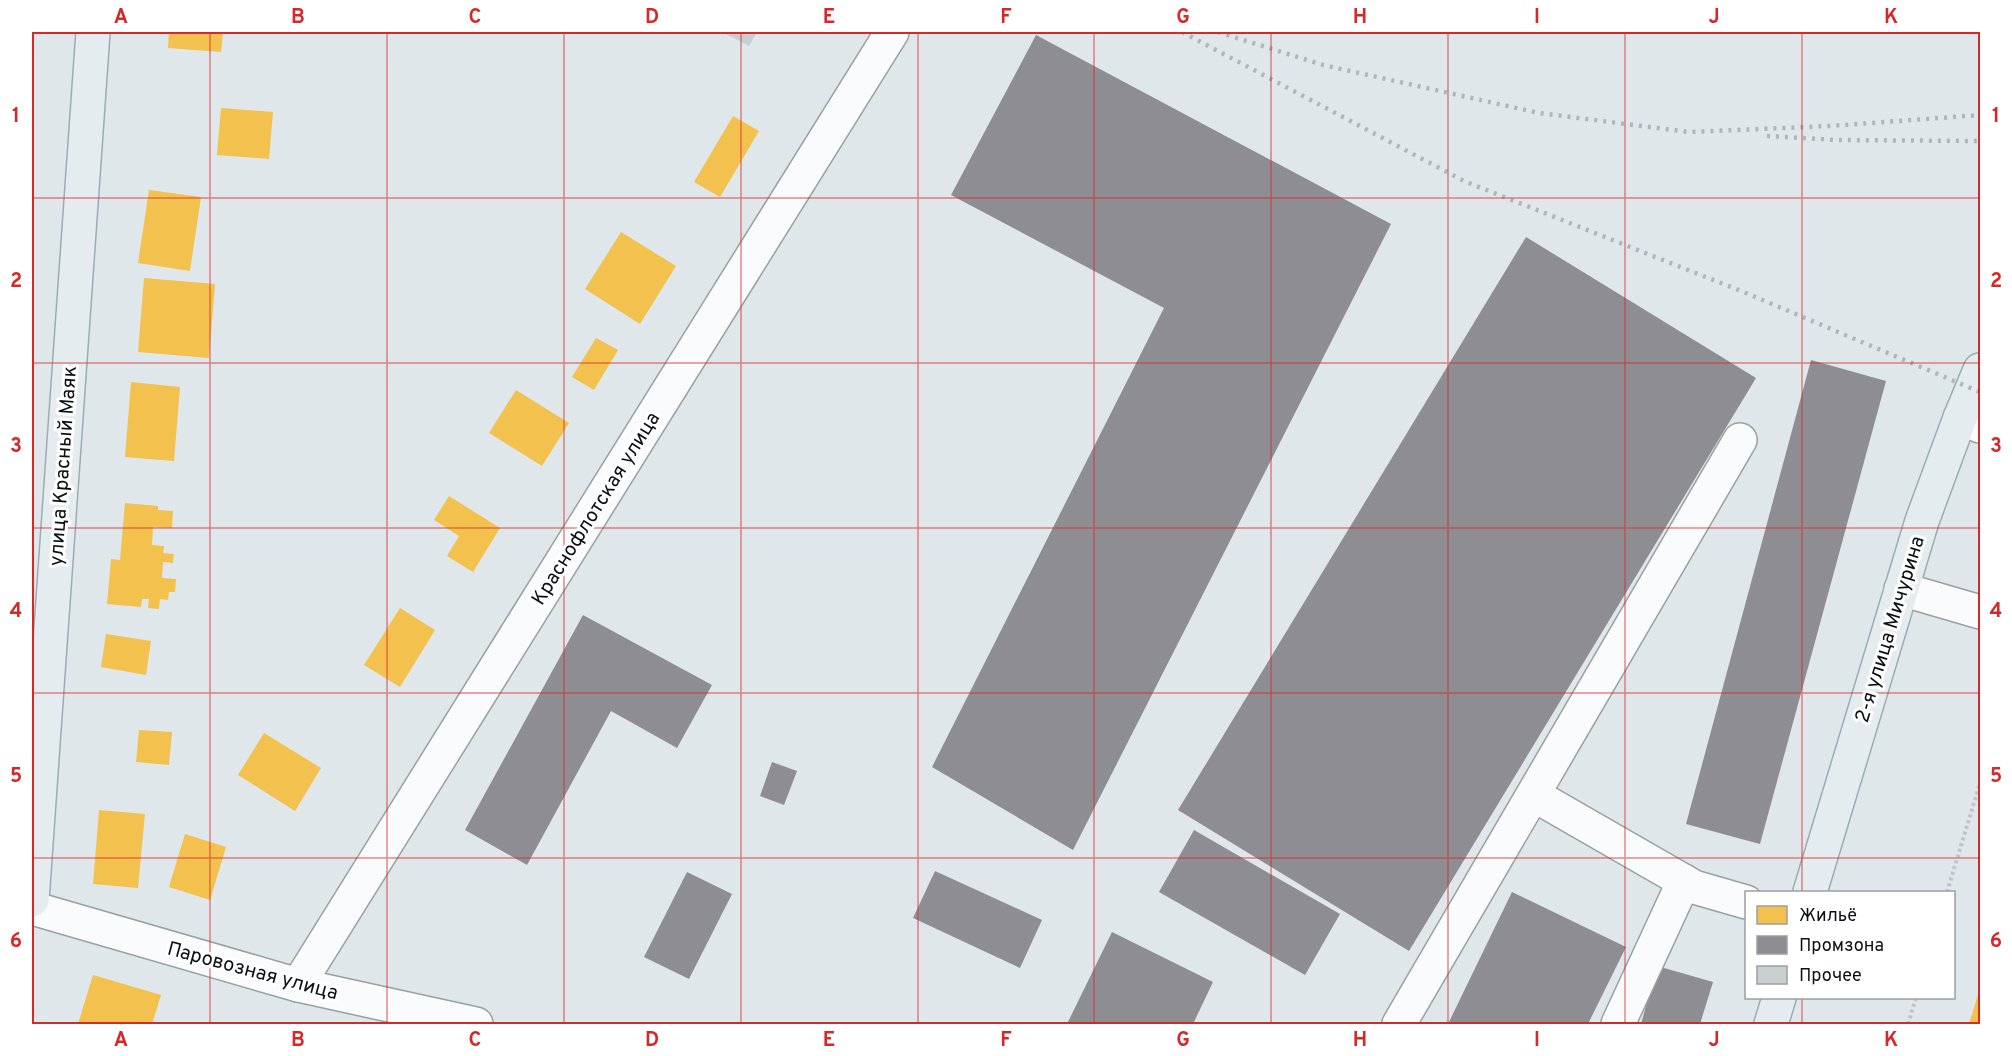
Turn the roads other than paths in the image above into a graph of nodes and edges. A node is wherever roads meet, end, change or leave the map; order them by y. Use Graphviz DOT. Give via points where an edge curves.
graph roads {
  1 [pos="93,32"];
  2 [pos="892,32"];
  3 [pos="1980,370"];
  4 [pos="1970,422"];
  5 [pos="1740,440"];
  6 [pos="1901,589"];
  7 [pos="1980,612"];
  8 [pos="1534,795"];
  9 [pos="1684,881"];
  10 [pos="1810,891"];
  11 [pos="32,900"];
  12 [pos="1745,903"];
  13 [pos="32,908"];
  14 [pos="298,985"];
  15 [pos="1779,999"];
  16 [pos="476,1024"];
  17 [pos="1399,1024"];
  18 [pos="1618,1024"];
  19 [pos="1771,1024"];
  1 -- 11 [label="main road, улица Красный Маяк"];
  2 -- 14 [label="street, Краснофлотская улица"];
  3 -- 4 [label="main road, 2-я улица Мичурина"];
  4 -- 6 [label="main road, 2-я улица Мичурина" via="1922,521"];
  5 -- 8 [label="street"];
  6 -- 7 [label="street"];
  6 -- 10 [label="main road, 2-я улица Мичурина"];
  8 -- 9 [label="street"];
  8 -- 17 [label="street"];
  9 -- 12 [label="street"];
  9 -- 18 [label="street"];
  13 -- 14 [label="street, Паровозная улица"];
  14 -- 16 [label="street, Паровозная улица"];
  15 -- 19 [label="main road"];
}
